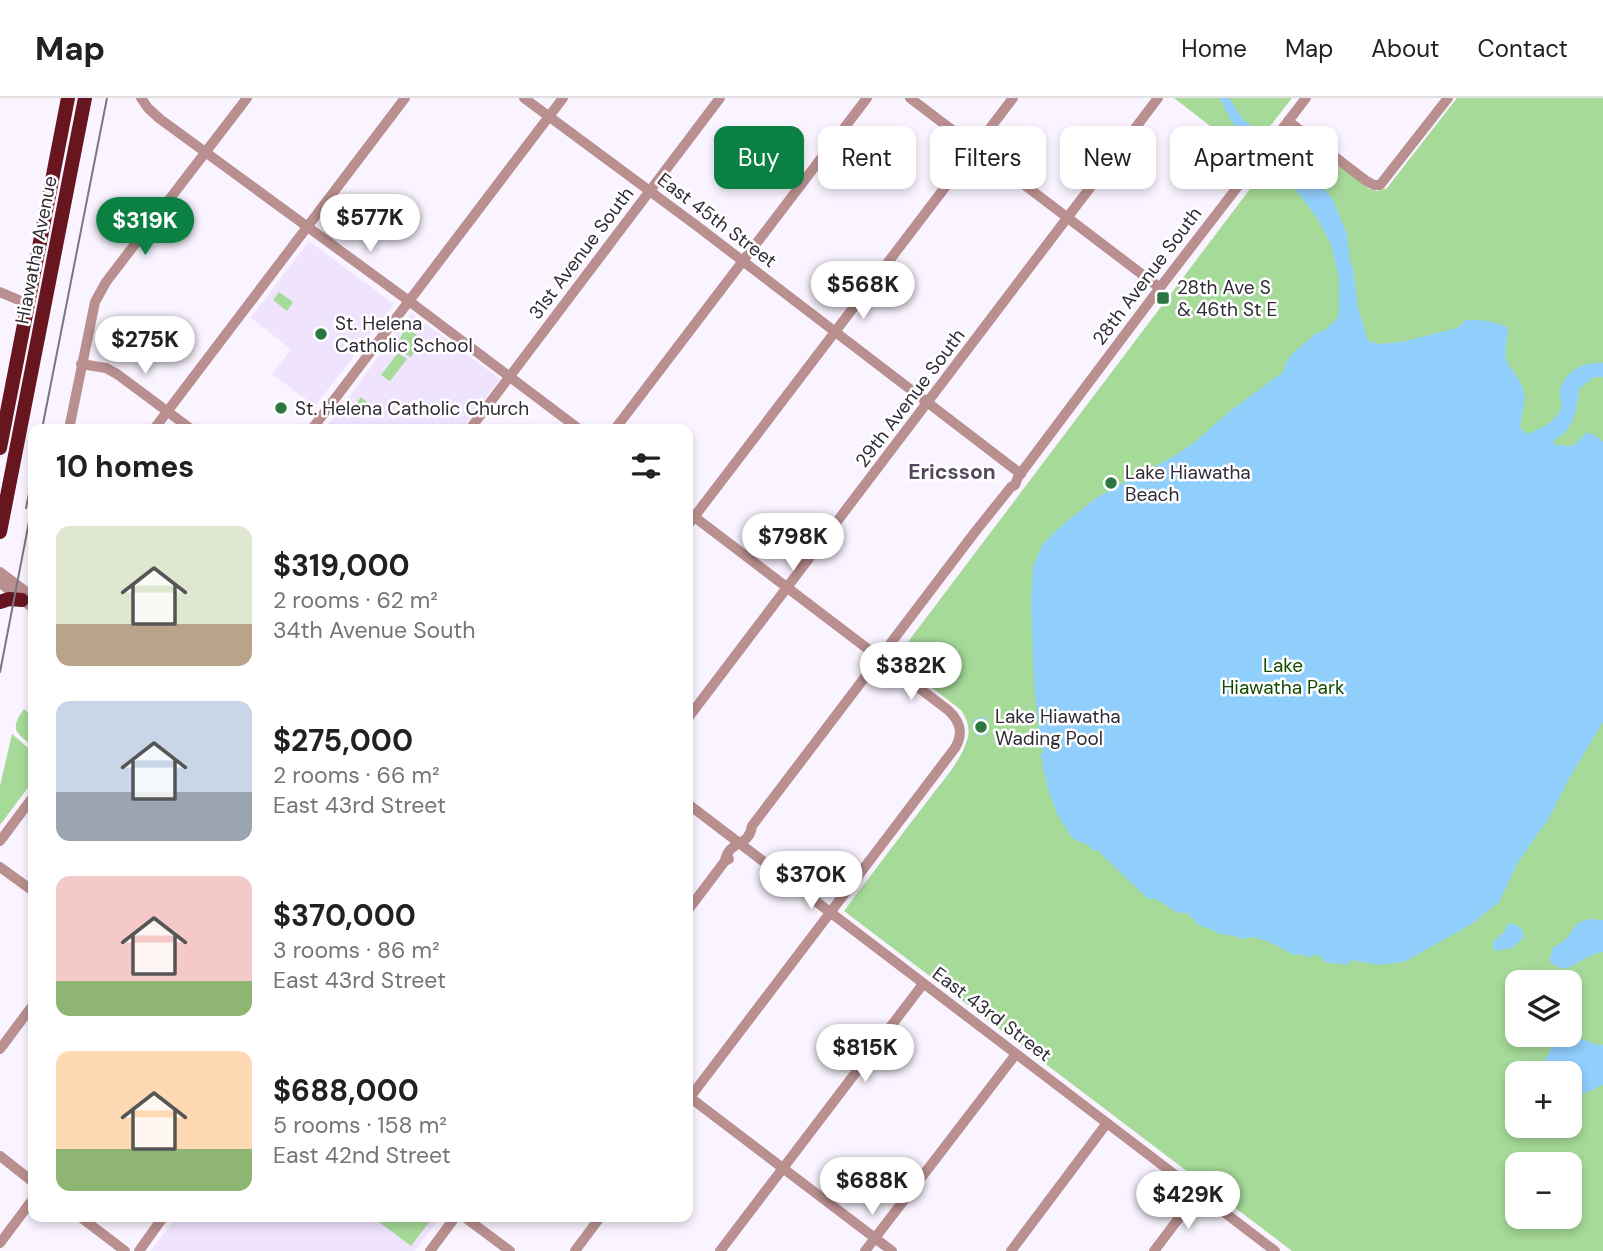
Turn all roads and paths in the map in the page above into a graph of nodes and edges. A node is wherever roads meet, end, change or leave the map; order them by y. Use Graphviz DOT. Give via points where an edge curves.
graph roads {
  1 [pos="68,98"];
  2 [pos="85,98"];
  3 [pos="141,98"];
  4 [pos="247,98"];
  5 [pos="405,98"];
  6 [pos="524,98"];
  7 [pos="563,98"];
  8 [pos="720,98"];
  9 [pos="867,98"];
  10 [pos="910,98"];
  11 [pos="1013,98"];
  12 [pos="1158,98"];
  13 [pos="1306,98"];
  14 [pos="1448,98"];
  15 [pos="549,116"];
  16 [pos="1288,121"];
  17 [pos="946,126"];
  18 [pos="992,126"];
  19 [pos="206,152"];
  20 [pos="944,189"];
  21 [pos="1029,189"];
  22 [pos="650,190"];
  23 [pos="1068,218"];
  24 [pos="308,227"];
  25 [pos="743,261"];
  26 [pos="1160,288"];
  27 [pos="0,292"];
  28 [pos="409,301"];
  29 [pos="28,304"];
  30 [pos="836,332"];
  31 [pos="81,363"];
  32 [pos="510,376"];
  33 [pos="928,403"];
  34 [pos="167,411"];
  35 [pos="70,424"];
  36 [pos="157,424"];
  37 [pos="184,424"];
  38 [pos="316,424"];
  39 [pos="474,424"];
  40 [pos="572,424"];
  41 [pos="619,424"];
  42 [pos="0,448"];
  43 [pos="1020,475"];
  44 [pos="693,514"];
  45 [pos="693,520"];
  46 [pos="0,532"];
  47 [pos="0,572"];
  48 [pos="0,583"];
  49 [pos="787,588"];
  50 [pos="28,599"];
  51 [pos="28,600"];
  52 [pos="28,601"];
  53 [pos="0,602"];
  54 [pos="880,658"];
  55 [pos="693,711"];
  56 [pos="28,804"];
  57 [pos="693,808"];
  58 [pos="0,841"];
  59 [pos="738,843"];
  60 [pos="0,867"];
  61 [pos="28,887"];
  62 [pos="693,903"];
  63 [pos="829,912"];
  64 [pos="923,984"];
  65 [pos="28,1011"];
  66 [pos="0,1049"];
  67 [pos="1016,1054"];
  68 [pos="693,1090"];
  69 [pos="693,1101"];
  70 [pos="1107,1123"];
  71 [pos="0,1156"];
  72 [pos="783,1167"];
  73 [pos="28,1178"];
  74 [pos="1198,1192"];
  75 [pos="28,1206"];
  76 [pos="87,1222"];
  77 [pos="160,1222"];
  78 [pos="452,1222"];
  79 [pos="471,1222"];
  80 [pos="597,1222"];
  81 [pos="875,1238"];
  82 [pos="0,1243"];
  83 [pos="125,1251"];
  84 [pos="139,1251"];
  85 [pos="430,1251"];
  86 [pos="510,1251"];
  87 [pos="575,1251"];
  88 [pos="720,1251"];
  89 [pos="865,1251"];
  90 [pos="892,1251"];
  91 [pos="1011,1251"];
  92 [pos="1154,1251"];
  93 [pos="1275,1251"];
  1 -- 29 [label="highway, Hiawatha Avenue"];
  2 -- 46 [label="highway, Hiawatha Avenue"];
  3 -- 19 [label="street" via="160,119"];
  4 -- 19 [label="street"];
  5 -- 24 [label="street"];
  6 -- 15 [label="street, East 45th Street"];
  7 -- 15 [label="street"];
  8 -- 22 [label="street, 31st Avenue South"];
  9 -- 25 [label="street"];
  10 -- 17 [label="street"];
  11 -- 18 [label="street"];
  12 -- 23 [label="street, 29th Avenue South"];
  13 -- 16 [label="street, 28th Avenue South"];
  14 -- 16 [label="street" via="1380,185 1365,180"];
  15 -- 22 [label="street, East 45th Street"];
  15 -- 28 [label="street"];
  16 -- 26 [label="street, 28th Avenue South"];
  19 -- 24 [label="street"];
  19 -- 31 [label="street" via="106,282 95,302"];
  20 -- 30 [label="street"];
  21 -- 23 [label="street"];
  22 -- 25 [label="street, East 45th Street"];
  22 -- 32 [label="street, 31st Avenue South"];
  23 -- 26 [label="street"];
  23 -- 33 [label="street, 29th Avenue South"];
  24 -- 28 [label="street"];
  24 -- 34 [label="street"];
  25 -- 30 [label="street, East 45th Street"];
  25 -- 41 [label="street"];
  26 -- 43 [label="street, 28th Avenue South"];
  27 -- 29 [label="street"];
  28 -- 32 [label="street"];
  28 -- 38 [label="street"];
  29 -- 42 [label="highway, Hiawatha Avenue"];
  30 -- 33 [label="street, East 45th Street"];
  30 -- 44 [label="street"];
  31 -- 34 [label="street" via="117,374"];
  31 -- 35 [label="street"];
  32 -- 39 [label="street, 31st Avenue South"];
  32 -- 40 [label="street"];
  33 -- 43 [label="street, East 45th Street"];
  33 -- 49 [label="street, 29th Avenue South"];
  34 -- 36 [label="street"];
  34 -- 37 [label="street"];
  43 -- 54 [label="street, 28th Avenue South"];
  45 -- 49 [label="street"];
  47 -- 50 [label="street"];
  48 -- 51 [label="street"];
  49 -- 54 [label="street"];
  49 -- 55 [label="street, 29th Avenue South"];
  52 -- 53 [label="highway"];
  54 -- 59 [label="street, 28th Avenue South" via="751,832"];
  54 -- 63 [label="street" via="956,718 960,738"];
  56 -- 58 [label="street"];
  57 -- 59 [label="street, East 43rd Street"];
  59 -- 62 [label="street, 28th Avenue South"];
  59 -- 63 [label="street, East 43rd Street"];
  60 -- 61 [label="street"];
  63 -- 64 [label="street, East 43rd Street"];
  63 -- 68 [label="street"];
  64 -- 67 [label="street, East 43rd Street"];
  64 -- 72 [label="street"];
  65 -- 66 [label="street"];
  67 -- 70 [label="street, East 43rd Street"];
  67 -- 81 [label="street"];
  69 -- 72 [label="street"];
  70 -- 74 [label="street, East 43rd Street"];
  70 -- 91 [label="street"];
  71 -- 73 [label="street"];
  72 -- 81 [label="street"];
  72 -- 88 [label="street"];
  74 -- 92 [label="street"];
  74 -- 93 [label="street, East 43rd Street"];
  75 -- 82 [label="street"];
  76 -- 83 [label="street"];
  77 -- 84 [label="street"];
  78 -- 85 [label="street"];
  79 -- 86 [label="street"];
  80 -- 87 [label="street"];
  81 -- 89 [label="street"];
  81 -- 90 [label="street"];
}
